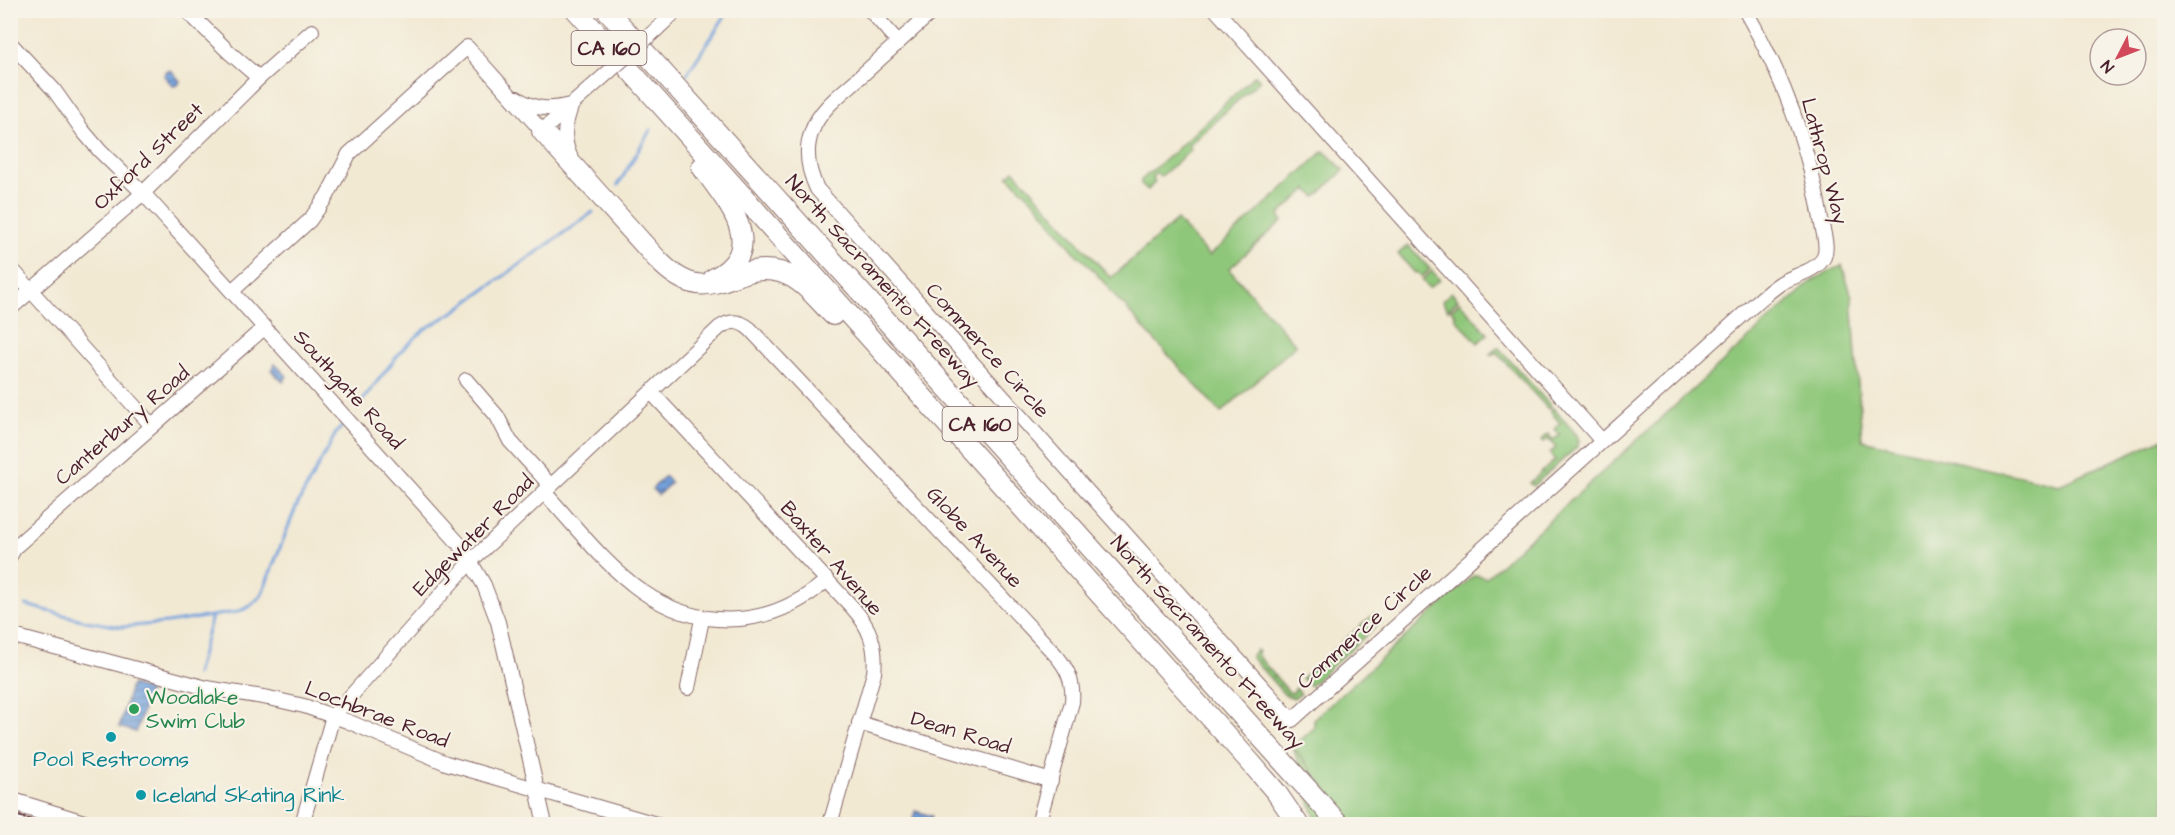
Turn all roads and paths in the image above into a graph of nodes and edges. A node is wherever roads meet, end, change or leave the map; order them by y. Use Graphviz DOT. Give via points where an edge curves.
graph roads {
  1 [pos="186,10"];
  2 [pos="576,10"];
  3 [pos="677,10"];
  4 [pos="870,10"];
  5 [pos="934,10"];
  6 [pos="1216,10"];
  7 [pos="1744,10"];
  8 [pos="612,15"];
  9 [pos="312,31"];
  10 [pos="898,42"];
  11 [pos="10,43"];
  12 [pos="260,78"];
  13 [pos="642,85"];
  14 [pos="505,89"];
  15 [pos="572,105"];
  16 [pos="543,131"];
  17 [pos="579,172"];
  18 [pos="143,193"];
  19 [pos="10,267"];
  20 [pos="703,284"];
  21 [pos="32,291"];
  22 [pos="232,291"];
  23 [pos="10,309"];
  24 [pos="737,322"];
  25 [pos="265,327"];
  26 [pos="466,380"];
  27 [pos="651,392"];
  28 [pos="153,426"];
  29 [pos="962,440"];
  30 [pos="1602,441"];
  31 [pos="548,489"];
  32 [pos="10,556"];
  33 [pos="471,561"];
  34 [pos="827,580"];
  35 [pos="702,618"];
  36 [pos="10,635"];
  37 [pos="688,688"];
  38 [pos="333,716"];
  39 [pos="859,723"];
  40 [pos="1051,781"];
  41 [pos="537,790"];
  42 [pos="10,801"];
  43 [pos="10,823"];
  44 [pos="16,825"];
  45 [pos="84,825"];
  46 [pos="302,825"];
  47 [pos="545,825"];
  48 [pos="656,825"];
  49 [pos="830,825"];
  50 [pos="1038,825"];
  51 [pos="1298,825"];
  52 [pos="1339,825"];
  1 -- 12 [label="street"];
  2 -- 13 [label="highway, CA 160"];
  3 -- 15 [label="street, bridge"];
  4 -- 10 [label="street"];
  5 -- 10 [label="street, Commerce Circle"];
  6 -- 30 [label="street"];
  7 -- 30 [label="street, Lathrop Way" via="1794,116 1819,206 1825,252 1819,263 1770,291"];
  8 -- 52 [label="highway, North Sacramento Freeway / CA 160"];
  9 -- 12 [label="street, Oxford Street"];
  10 -- 30 [label="street, Commerce Circle" via="816,122 807,150 817,189 1292,720"];
  11 -- 18 [label="street, Southgate Road" via="54,90 100,151"];
  12 -- 18 [label="street, Oxford Street"];
  13 -- 20 [label="highway" via="734,211 741,229 741,247 734,262"];
  13 -- 29 [label="highway, CA 160"];
  14 -- 15 [label="street" via="536,107"];
  14 -- 16 [label="street"];
  14 -- 22 [label="street" via="467,47 349,154 310,220"];
  15 -- 16 [label="street"];
  15 -- 17 [label="street" via="564,138"];
  16 -- 17 [label="highway"];
  17 -- 20 [label="highway" via="666,268 683,281"];
  18 -- 21 [label="street, Oxford Street"];
  18 -- 22 [label="street, Southgate Road"];
  19 -- 21 [label="street"];
  20 -- 29 [label="highway" via="761,271 779,272 795,279"];
  21 -- 23 [label="street, Oxford Street"];
  21 -- 28 [label="street"];
  22 -- 25 [label="street, Southgate Road"];
  24 -- 27 [label="street, Edgewater Road" via="718,328"];
  24 -- 40 [label="street, Globe Avenue" via="750,329 1061,660 1072,684 1072,702"];
  25 -- 28 [label="street, Canterbury Road"];
  25 -- 33 [label="street, Southgate Road" via="452,534"];
  26 -- 31 [label="street" via="497,416 510,441"];
  27 -- 31 [label="street, Edgewater Road"];
  27 -- 34 [label="street, Baxter Avenue"];
  28 -- 32 [label="street, Canterbury Road" via="15,547"];
  29 -- 51 [label="highway, CA 160" via="1251,763"];
  31 -- 33 [label="street, Edgewater Road"];
  31 -- 35 [label="street" via="634,588 672,610"];
  33 -- 38 [label="street, Edgewater Road"];
  33 -- 41 [label="street, Southgate Road" via="498,622"];
  34 -- 35 [label="street" via="794,604 765,614 734,619"];
  34 -- 39 [label="street, Baxter Avenue" via="861,617 874,644 874,673"];
  35 -- 37 [label="street"];
  36 -- 38 [label="street, Lochbrae Road" via="207,688 269,698"];
  38 -- 41 [label="street, Lochbrae Road" via="446,763"];
  38 -- 46 [label="street, Edgewater Road"];
  39 -- 40 [label="street, Dean Road"];
  39 -- 49 [label="street, Baxter Avenue"];
  40 -- 50 [label="street, Globe Avenue"];
  41 -- 47 [label="street, Southgate Road"];
  41 -- 48 [label="street, Lochbrae Road"];
  42 -- 45 [label="main road"];
  43 -- 44 [label="main road"];
}
